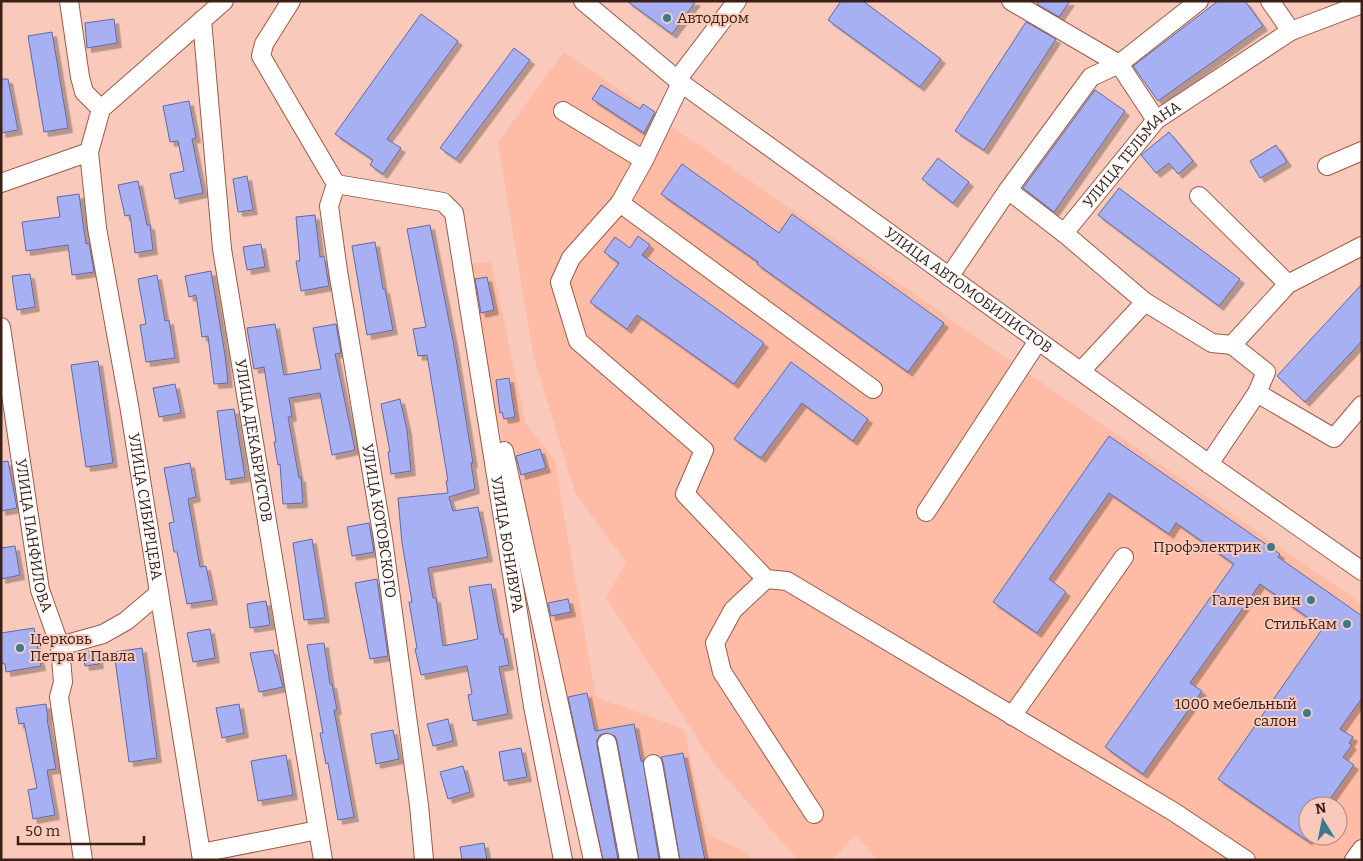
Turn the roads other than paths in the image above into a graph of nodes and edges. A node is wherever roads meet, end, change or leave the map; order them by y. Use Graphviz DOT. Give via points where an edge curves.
graph roads {
  1 [pos="69,1"];
  2 [pos="224,1"];
  3 [pos="291,1"];
  4 [pos="584,1"];
  5 [pos="737,1"];
  6 [pos="1011,1"];
  7 [pos="1199,1"];
  8 [pos="1270,1"];
  9 [pos="1362,4"];
  10 [pos="202,20"];
  11 [pos="1291,31"];
  12 [pos="1119,64"];
  13 [pos="679,81"];
  14 [pos="101,109"];
  15 [pos="563,112"];
  16 [pos="1156,120"];
  17 [pos="1362,151"];
  18 [pos="88,152"];
  19 [pos="644,160"];
  20 [pos="1327,166"];
  21 [pos="1,183"];
  22 [pos="336,184"];
  23 [pos="1008,190"];
  24 [pos="1199,196"];
  25 [pos="620,202"];
  26 [pos="1064,232"];
  27 [pos="1362,246"];
  28 [pos="949,277"];
  29 [pos="1288,284"];
  30 [pos="1145,302"];
  31 [pos="1,327"];
  32 [pos="1038,341"];
  33 [pos="1232,344"];
  34 [pos="1081,371"];
  35 [pos="873,389"];
  36 [pos="1257,393"];
  37 [pos="1362,405"];
  38 [pos="490,430"];
  39 [pos="1209,464"];
  40 [pos="926,512"];
  41 [pos="1124,557"];
  42 [pos="1362,572"];
  43 [pos="766,579"];
  44 [pos="158,594"];
  45 [pos="60,646"];
  46 [pos="1012,716"];
  47 [pos="607,743"];
  48 [pos="653,764"];
  49 [pos="582,805"];
  50 [pos="814,814"];
  51 [pos="556,824"];
  52 [pos="318,830"];
  53 [pos="1362,849"];
  54 [pos="201,856"];
  55 [pos="83,860"];
  56 [pos="323,860"];
  57 [pos="424,860"];
  58 [pos="563,860"];
  59 [pos="593,860"];
  60 [pos="629,860"];
  61 [pos="670,860"];
  62 [pos="1246,860"];
  63 [pos="1354,860"];
  1 -- 14 [label="street" via="84,92"];
  2 -- 10 [label="street"];
  3 -- 22 [label="street" via="264,44 261,56"];
  4 -- 13 [label="street, УЛИЦА АВТОМОБИЛИСТОВ"];
  5 -- 13 [label="street"];
  6 -- 12 [label="street"];
  7 -- 12 [label="street"];
  8 -- 11 [label="street"];
  9 -- 11 [label="street, УЛИЦА ТЕЛЬМАНА"];
  10 -- 14 [label="street"];
  10 -- 52 [label="street, УЛИЦА ДЕКАБРИСТОВ" via="222,248"];
  11 -- 16 [label="street, УЛИЦА ТЕЛЬМАНА"];
  12 -- 16 [label="street"];
  12 -- 23 [label="street" via="1091,76"];
  13 -- 19 [label="street"];
  13 -- 28 [label="street, УЛИЦА АВТОМОБИЛИСТОВ"];
  14 -- 18 [label="street"];
  15 -- 19 [label="street"];
  16 -- 26 [label="street, УЛИЦА ТЕЛЬМАНА"];
  17 -- 20 [label="street"];
  18 -- 21 [label="street"];
  18 -- 44 [label="street, УЛИЦА СИБИРЦЕВА" via="97,228"];
  19 -- 25 [label="street"];
  22 -- 38 [label="street, УЛИЦА БОНИВУРА" via="443,202 454,213"];
  22 -- 57 [label="street, УЛИЦА КОТОВСКОГО" via="329,206 383,539"];
  23 -- 26 [label="street"];
  23 -- 28 [label="street"];
  24 -- 29 [label="street"];
  25 -- 35 [label="street"];
  25 -- 43 [label="street" via="571,258 560,282 578,341 704,450 685,494"];
  26 -- 30 [label="street"];
  27 -- 29 [label="street"];
  28 -- 32 [label="street, УЛИЦА АВТОМОБИЛИСТОВ"];
  29 -- 33 [label="street"];
  30 -- 33 [label="street" via="1212,343"];
  30 -- 34 [label="street"];
  31 -- 45 [label="street, УЛИЦА ПАНФИЛОВА" via="40,590"];
  32 -- 34 [label="street, УЛИЦА АВТОМОБИЛИСТОВ"];
  32 -- 40 [label="street"];
  33 -- 36 [label="street" via="1266,372"];
  34 -- 39 [label="street, УЛИЦА АВТОМОБИЛИСТОВ"];
  36 -- 37 [label="street" via="1334,438"];
  36 -- 39 [label="street"];
  38 -- 49 [label="street" via="504,452"];
  38 -- 51 [label="street, УЛИЦА БОНИВУРА" via="533,706"];
  39 -- 42 [label="street, УЛИЦА АВТОМОБИЛИСТОВ"];
  41 -- 46 [label="street"];
  43 -- 46 [label="street" via="787,582"];
  43 -- 50 [label="street" via="733,610 715,643 722,672"];
  44 -- 45 [label="street" via="126,621 103,634"];
  44 -- 54 [label="street, УЛИЦА СИБИРЦЕВА"];
  45 -- 55 [label="street, УЛИЦА ПАНФИЛОВА" via="63,682 58,697"];
  46 -- 62 [label="street" via="1174,812"];
  47 -- 60 [label="street"];
  48 -- 61 [label="street"];
  49 -- 51 [label="street"];
  49 -- 59 [label="street"];
  51 -- 58 [label="street, УЛИЦА БОНИВУРА"];
  52 -- 54 [label="street"];
  52 -- 56 [label="street, УЛИЦА ДЕКАБРИСТОВ"];
  53 -- 63 [label="street"];
}
